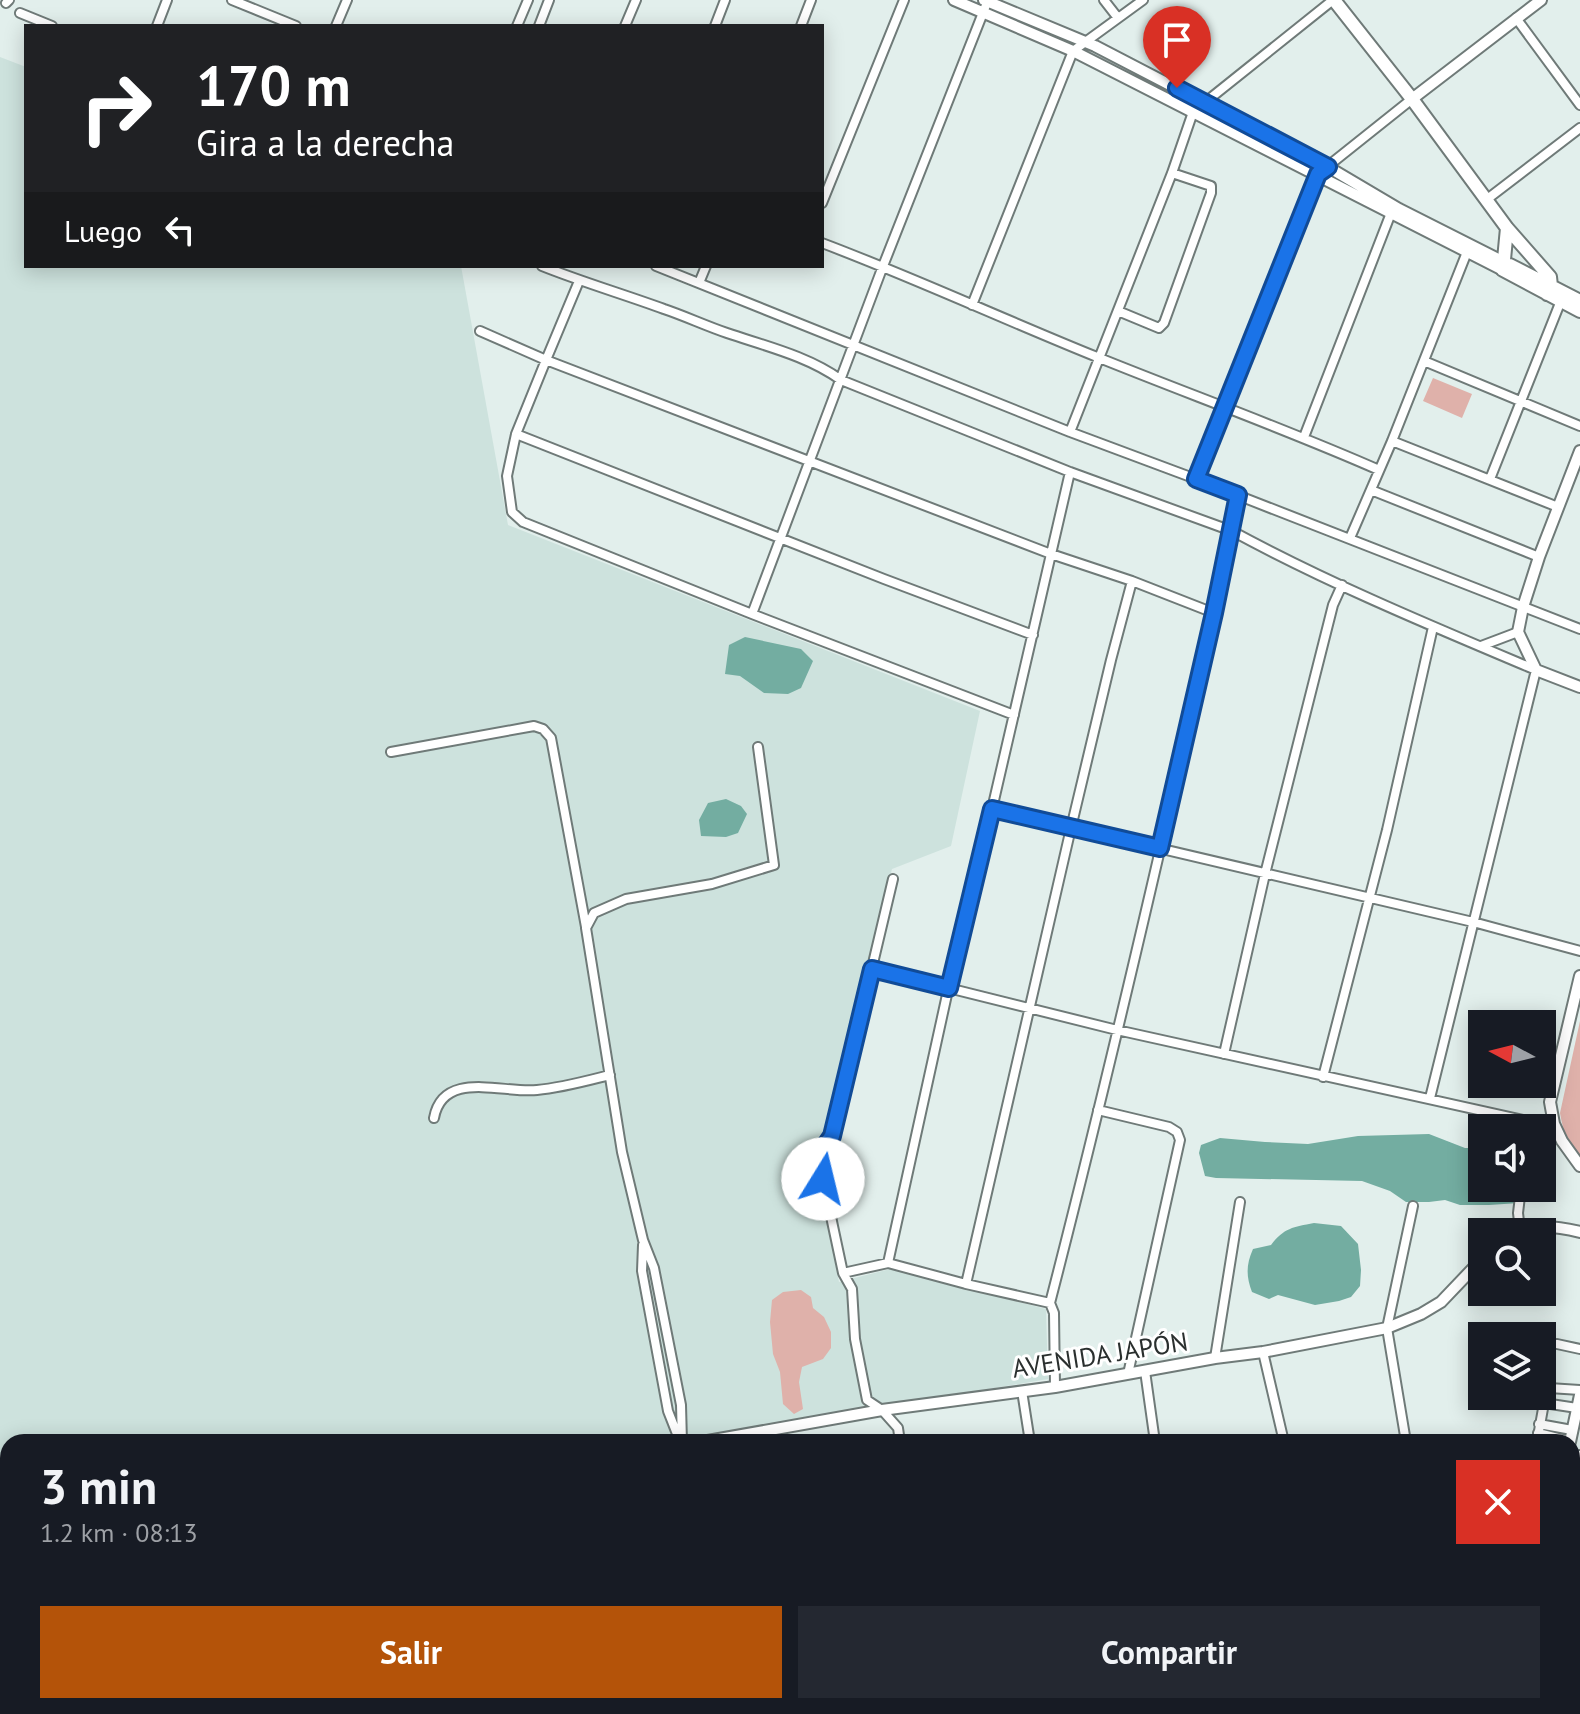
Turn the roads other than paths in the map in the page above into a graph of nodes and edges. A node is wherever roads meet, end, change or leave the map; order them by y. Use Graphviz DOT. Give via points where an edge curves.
graph roads {
  1 [pos="167,0"];
  2 [pos="232,0"];
  3 [pos="347,0"];
  4 [pos="528,0"];
  5 [pos="549,0"];
  6 [pos="636,0"];
  7 [pos="725,0"];
  8 [pos="811,0"];
  9 [pos="904,0"];
  10 [pos="954,0"];
  11 [pos="1104,0"];
  12 [pos="1143,0"];
  13 [pos="1333,0"];
  14 [pos="1541,0"];
  15 [pos="986,3"];
  16 [pos="252,4"];
  17 [pos="20,13"];
  18 [pos="1118,18"];
  19 [pos="1516,18"];
  20 [pos="47,24"];
  21 [pos="158,24"];
  22 [pos="292,24"];
  23 [pos="337,24"];
  24 [pos="518,24"];
  25 [pos="540,24"];
  26 [pos="626,24"];
  27 [pos="716,24"];
  28 [pos="802,24"];
  29 [pos="1086,42"];
  30 [pos="1073,51"];
  31 [pos="1412,99"];
  32 [pos="1205,103"];
  33 [pos="1580,105"];
  34 [pos="1193,112"];
  35 [pos="1580,128"];
  36 [pos="1328,167"];
  37 [pos="1172,173"];
  38 [pos="1318,174"];
  39 [pos="824,198"];
  40 [pos="1486,200"];
  41 [pos="1391,213"];
  42 [pos="1507,228"];
  43 [pos="824,244"];
  44 [pos="1467,252"];
  45 [pos="883,266"];
  46 [pos="1503,266"];
  47 [pos="547,268"];
  48 [pos="661,268"];
  49 [pos="705,268"];
  50 [pos="579,281"];
  51 [pos="699,283"];
  52 [pos="1549,290"];
  53 [pos="1563,297"];
  54 [pos="1580,301"];
  55 [pos="972,305"];
  56 [pos="1118,311"];
  57 [pos="1580,311"];
  58 [pos="480,331"];
  59 [pos="853,344"];
  60 [pos="1098,358"];
  61 [pos="546,360"];
  62 [pos="1424,361"];
  63 [pos="841,380"];
  64 [pos="1521,401"];
  65 [pos="1226,406"];
  66 [pos="1580,426"];
  67 [pos="1070,432"];
  68 [pos="516,434"];
  69 [pos="1304,437"];
  70 [pos="1392,441"];
  71 [pos="1580,451"];
  72 [pos="810,462"];
  73 [pos="1379,470"];
  74 [pos="1070,472"];
  75 [pos="1196,479"];
  76 [pos="1490,479"];
  77 [pos="1371,490"];
  78 [pos="1238,495"];
  79 [pos="1558,507"];
  80 [pos="1232,531"];
  81 [pos="780,538"];
  82 [pos="1350,538"];
  83 [pos="1051,554"];
  84 [pos="1539,557"];
  85 [pos="1132,581"];
  86 [pos="1342,585"];
  87 [pos="1523,607"];
  88 [pos="1214,613"];
  89 [pos="752,614"];
  90 [pos="1433,627"];
  91 [pos="1580,629"];
  92 [pos="1518,632"];
  93 [pos="1033,635"];
  94 [pos="1480,646"];
  95 [pos="1536,670"];
  96 [pos="1580,687"];
  97 [pos="1014,715"];
  98 [pos="758,747"];
  99 [pos="391,752"];
  100 [pos="992,809"];
  101 [pos="1071,828"];
  102 [pos="1160,848"];
  103 [pos="1265,874"];
  104 [pos="893,879"];
  105 [pos="1368,898"];
  106 [pos="1473,922"];
  107 [pos="586,928"];
  108 [pos="1580,951"];
  109 [pos="872,969"];
  110 [pos="1580,976"];
  111 [pos="949,988"];
  112 [pos="1029,1010"];
  113 [pos="1117,1030"];
  114 [pos="1224,1054"];
  115 [pos="610,1075"];
  116 [pos="1323,1077"];
  117 [pos="1430,1098"];
  118 [pos="1098,1110"];
  119 [pos="1492,1114"];
  120 [pos="1552,1114"];
  121 [pos="434,1118"];
  122 [pos="1556,1128"];
  123 [pos="1580,1166"];
  124 [pos="1240,1202"];
  125 [pos="1413,1206"];
  126 [pos="1556,1229"];
  127 [pos="1580,1232"];
  128 [pos="643,1240"];
  129 [pos="888,1263"];
  130 [pos="843,1273"];
  131 [pos="1468,1274"];
  132 [pos="966,1284"];
  133 [pos="1050,1303"];
  134 [pos="1387,1328"];
  135 [pos="1557,1344"];
  136 [pos="1580,1349"];
  137 [pos="1263,1352"];
  138 [pos="1215,1358"];
  139 [pos="1145,1371"];
  140 [pos="1128,1374"];
  141 [pos="1055,1387"];
  142 [pos="1556,1389"];
  143 [pos="1022,1391"];
  144 [pos="1580,1392"];
  145 [pos="1556,1405"];
  146 [pos="1577,1408"];
  147 [pos="882,1410"];
  148 [pos="1543,1410"];
  149 [pos="1538,1433"];
  150 [pos="678,1434"];
  151 [pos="681,1434"];
  152 [pos="747,1434"];
  153 [pos="899,1434"];
  154 [pos="1029,1434"];
  155 [pos="1154,1434"];
  156 [pos="1282,1434"];
  157 [pos="1405,1434"];
  158 [pos="1572,1434"];
  1 -- 21 [label="street"];
  2 -- 16 [label="street"];
  3 -- 23 [label="street"];
  4 -- 24 [label="street"];
  5 -- 25 [label="street"];
  6 -- 26 [label="street"];
  7 -- 27 [label="street"];
  8 -- 28 [label="street"];
  9 -- 39 [label="street"];
  10 -- 15 [label="street"];
  11 -- 18 [label="street"];
  12 -- 18 [label="street"];
  13 -- 31 [label="main road"];
  13 -- 32 [label="street"];
  14 -- 19 [label="street"];
  15 -- 29 [label="street"];
  15 -- 30 [label="street"];
  15 -- 45 [label="street"];
  16 -- 22 [label="street"];
  17 -- 20 [label="street"];
  18 -- 29 [label="street"];
  19 -- 31 [label="street"];
  19 -- 33 [label="street"];
  29 -- 30 [label="street"];
  29 -- 32 [label="street"];
  30 -- 34 [label="street"];
  30 -- 55 [label="street"];
  31 -- 36 [label="street"];
  31 -- 40 [label="main road"];
  32 -- 34 [label="street"];
  32 -- 36 [label="street"];
  34 -- 37 [label="street"];
  34 -- 38 [label="street"];
  35 -- 40 [label="street"];
  36 -- 38 [label="street"];
  36 -- 46 [label="street"];
  37 -- 56 [label="street"];
  37 -- 56 [label="street" via="1211,186 1211,193 1164,323 1159,328"];
  38 -- 41 [label="street"];
  38 -- 65 [label="street"];
  40 -- 42 [label="main road"];
  41 -- 44 [label="street"];
  41 -- 69 [label="street"];
  42 -- 46 [label="main road"];
  42 -- 52 [label="main road" via="1550,277"];
  43 -- 45 [label="street"];
  44 -- 46 [label="street"];
  44 -- 62 [label="street"];
  45 -- 55 [label="street"];
  45 -- 59 [label="street"];
  46 -- 52 [label="main road"];
  47 -- 50 [label="street"];
  48 -- 51 [label="street"];
  49 -- 51 [label="street"];
  50 -- 61 [label="street"];
  50 -- 63 [label="street" via="780,351"];
  51 -- 59 [label="street"];
  52 -- 53 [label="main road"];
  53 -- 54 [label="main road"];
  53 -- 57 [label="main road"];
  53 -- 64 [label="street"];
  55 -- 60 [label="street"];
  56 -- 60 [label="street"];
  58 -- 61 [label="street"];
  59 -- 63 [label="street"];
  59 -- 67 [label="street"];
  60 -- 65 [label="street"];
  60 -- 67 [label="street"];
  61 -- 68 [label="street"];
  61 -- 72 [label="street"];
  62 -- 64 [label="street"];
  62 -- 70 [label="street"];
  63 -- 72 [label="street"];
  63 -- 74 [label="street"];
  64 -- 66 [label="street"];
  64 -- 76 [label="street"];
  65 -- 69 [label="street"];
  65 -- 75 [label="street"];
  67 -- 75 [label="street"];
  68 -- 81 [label="street"];
  68 -- 89 [label="street" via="507,476 512,512 523,522"];
  69 -- 73 [label="street"];
  70 -- 73 [label="street"];
  70 -- 76 [label="street"];
  71 -- 79 [label="street"];
  72 -- 81 [label="street"];
  72 -- 83 [label="street"];
  73 -- 77 [label="street"];
  74 -- 80 [label="street"];
  74 -- 83 [label="street"];
  75 -- 78 [label="street"];
  76 -- 79 [label="street"];
  77 -- 82 [label="street"];
  77 -- 84 [label="street"];
  78 -- 80 [label="street"];
  78 -- 82 [label="street"];
  79 -- 84 [label="street"];
  80 -- 86 [label="street"];
  80 -- 88 [label="street"];
  81 -- 89 [label="street"];
  81 -- 93 [label="street"];
  82 -- 87 [label="street"];
  83 -- 85 [label="street"];
  83 -- 93 [label="street"];
  84 -- 87 [label="street"];
  85 -- 88 [label="street"];
  85 -- 101 [label="street"];
  86 -- 90 [label="street"];
  86 -- 103 [label="street"];
  87 -- 91 [label="street"];
  87 -- 92 [label="street"];
  88 -- 102 [label="street"];
  89 -- 97 [label="street"];
  90 -- 94 [label="street"];
  90 -- 105 [label="street"];
  92 -- 94 [label="street"];
  92 -- 95 [label="street"];
  93 -- 97 [label="street"];
  94 -- 95 [label="street"];
  95 -- 96 [label="street"];
  95 -- 106 [label="street"];
  97 -- 100 [label="street"];
  98 -- 107 [label="street" via="774,865 712,884 626,899 594,913"];
  99 -- 107 [label="street" via="534,726 543,729 551,738"];
  100 -- 101 [label="street"];
  100 -- 111 [label="street"];
  101 -- 102 [label="street"];
  101 -- 112 [label="street"];
  102 -- 103 [label="street"];
  102 -- 113 [label="street"];
  103 -- 105 [label="street"];
  103 -- 114 [label="street"];
  104 -- 109 [label="street"];
  105 -- 106 [label="street"];
  105 -- 116 [label="street"];
  106 -- 108 [label="street"];
  106 -- 117 [label="street"];
  107 -- 115 [label="street"];
  109 -- 111 [label="street"];
  109 -- 130 [label="street" via="832,1136 821,1152"];
  110 -- 120 [label="street" via="1552,1092"];
  111 -- 112 [label="street"];
  111 -- 129 [label="street"];
  112 -- 113 [label="street"];
  112 -- 132 [label="street"];
  113 -- 114 [label="street"];
  113 -- 118 [label="street"];
  114 -- 116 [label="street"];
  115 -- 121 [label="street" via="538,1090 468,1087 445,1097"];
  115 -- 128 [label="street"];
  116 -- 117 [label="street"];
  117 -- 119 [label="street"];
  118 -- 133 [label="street"];
  118 -- 140 [label="street" via="1169,1127 1180,1140"];
  122 -- 123 [label="street"];
  124 -- 138 [label="street"];
  125 -- 134 [label="street"];
  126 -- 127 [label="street"];
  128 -- 150 [label="street" via="642,1271 668,1411"];
  128 -- 151 [label="street" via="654,1268 681,1405"];
  129 -- 130 [label="street"];
  129 -- 132 [label="street"];
  130 -- 147 [label="street" via="852,1289 867,1400"];
  131 -- 134 [label="street, AVENIDA JAPÓN" via="1441,1302"];
  132 -- 133 [label="street"];
  133 -- 141 [label="street"];
  134 -- 137 [label="street, AVENIDA JAPÓN"];
  134 -- 157 [label="street"];
  135 -- 136 [label="street"];
  137 -- 138 [label="street, AVENIDA JAPÓN"];
  137 -- 156 [label="street"];
  138 -- 139 [label="street, AVENIDA JAPÓN"];
  139 -- 140 [label="street, AVENIDA JAPÓN"];
  139 -- 155 [label="street"];
  140 -- 141 [label="street, AVENIDA JAPÓN"];
  141 -- 143 [label="street, AVENIDA JAPÓN"];
  142 -- 144 [label="street"];
  143 -- 147 [label="street, AVENIDA JAPÓN"];
  143 -- 154 [label="street"];
  144 -- 146 [label="street"];
  145 -- 146 [label="street"];
  146 -- 158 [label="street"];
  147 -- 152 [label="street, AVENIDA JAPÓN"];
  147 -- 153 [label="street"];
  148 -- 149 [label="street"];
}
